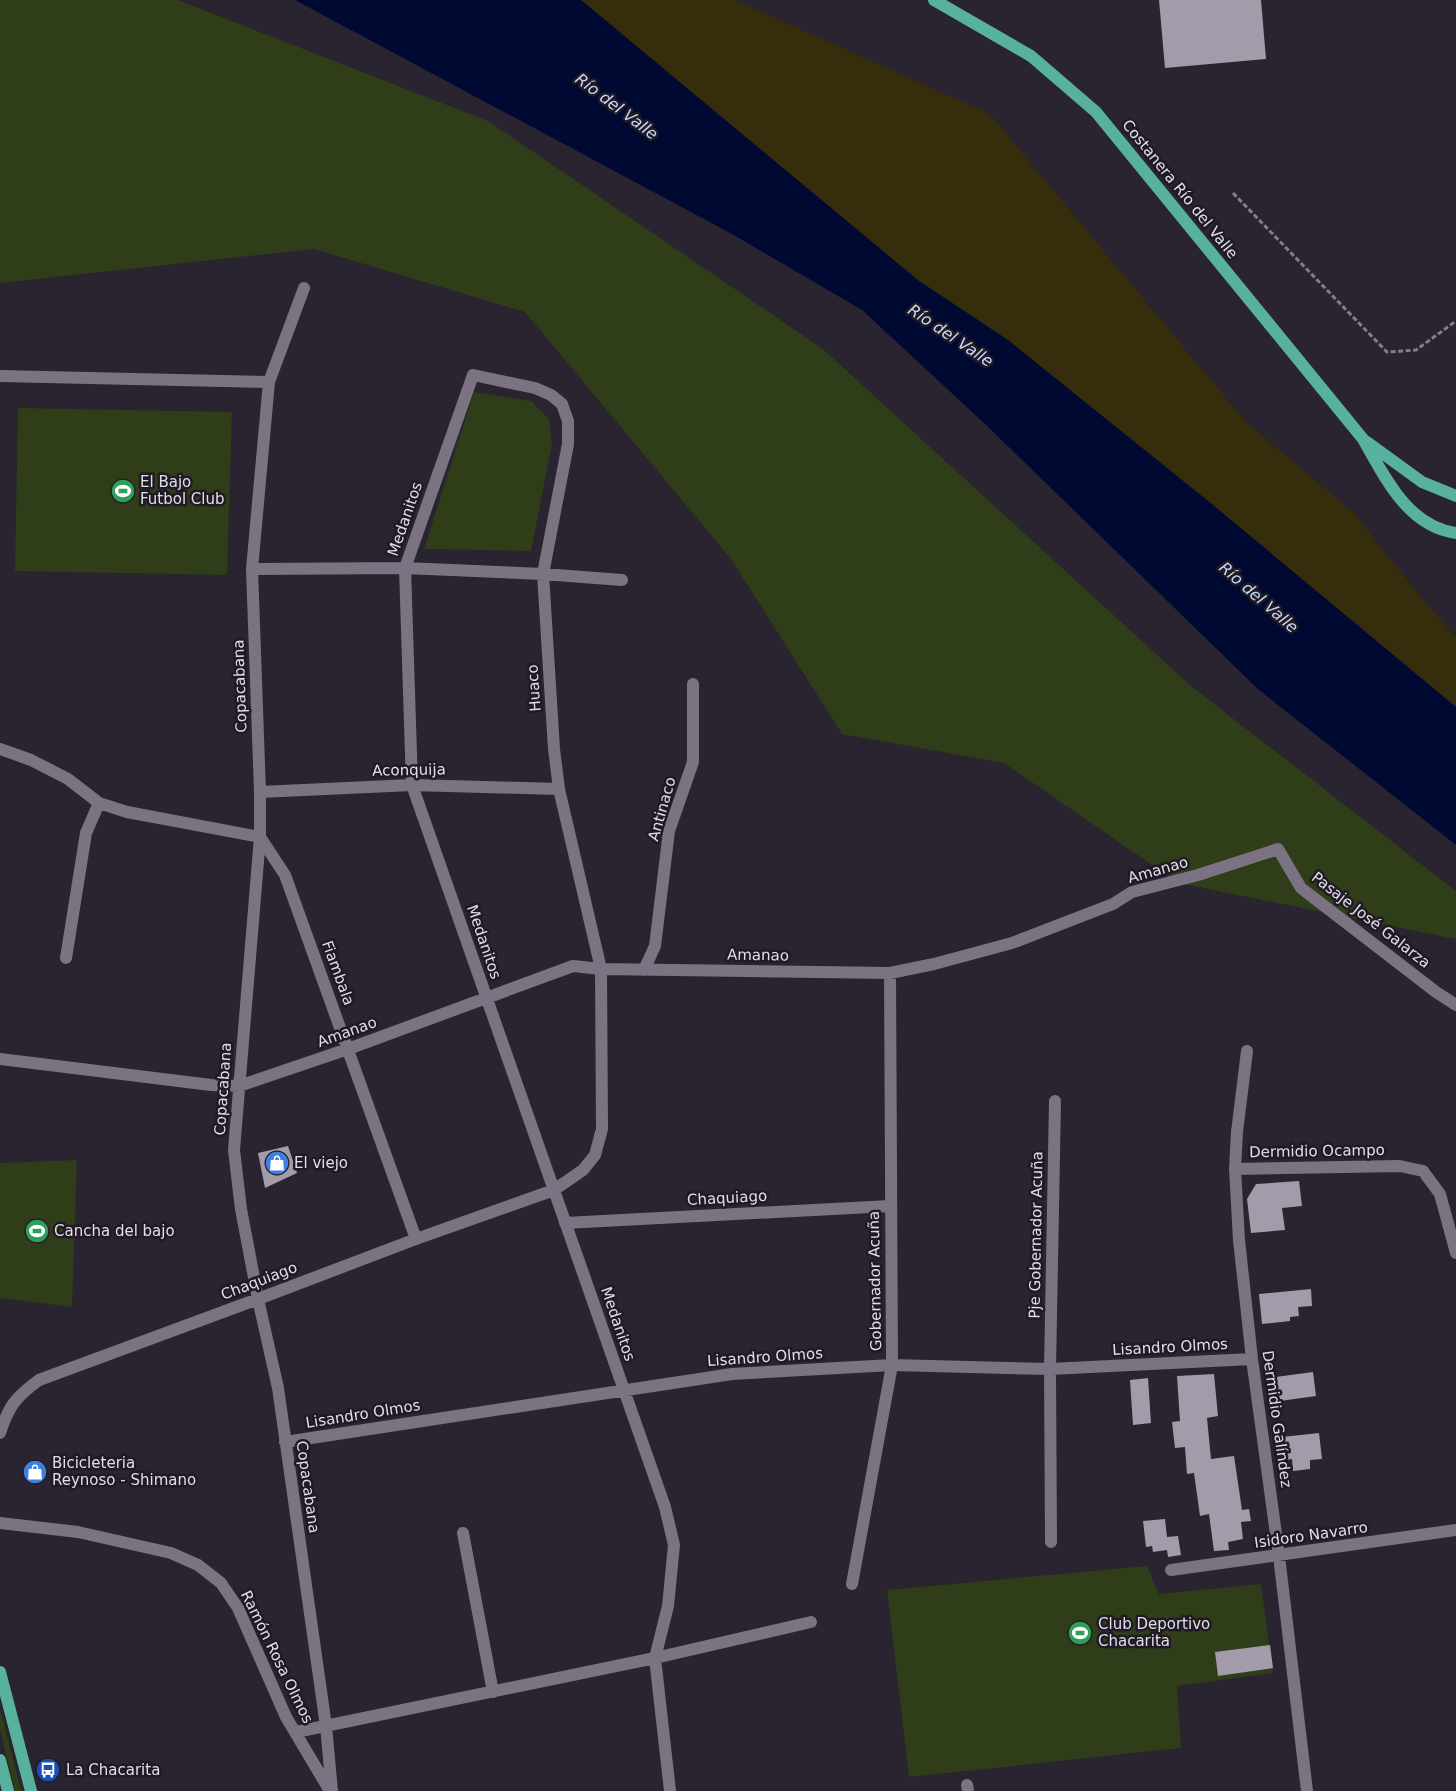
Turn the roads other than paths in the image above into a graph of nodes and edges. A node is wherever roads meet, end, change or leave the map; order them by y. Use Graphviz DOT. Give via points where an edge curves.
graph roads {
  1 [pos="934,0"];
  2 [pos="304,288"];
  3 [pos="0,376"];
  4 [pos="270,382"];
  5 [pos="562,404"];
  6 [pos="1363,439"];
  7 [pos="1456,496"];
  8 [pos="1456,532"];
  9 [pos="405,568"];
  10 [pos="252,569"];
  11 [pos="543,574"];
  12 [pos="622,580"];
  13 [pos="693,684"];
  14 [pos="0,749"];
  15 [pos="412,784"];
  16 [pos="559,789"];
  17 [pos="260,792"];
  18 [pos="99,803"];
  19 [pos="260,837"];
  20 [pos="1278,849"];
  21 [pos="66,958"];
  22 [pos="600,969"];
  23 [pos="644,970"];
  24 [pos="890,974"];
  25 [pos="486,998"];
  26 [pos="1456,1005"];
  27 [pos="348,1049"];
  28 [pos="1248,1051"];
  29 [pos="0,1059"];
  30 [pos="239,1086"];
  31 [pos="1055,1101"];
  32 [pos="1235,1169"];
  33 [pos="554,1190"];
  34 [pos="890,1206"];
  35 [pos="565,1223"];
  36 [pos="416,1238"];
  37 [pos="1456,1253"];
  38 [pos="258,1299"];
  39 [pos="1252,1359"];
  40 [pos="892,1365"];
  41 [pos="1050,1369"];
  42 [pos="624,1390"];
  43 [pos="0,1433"];
  44 [pos="285,1442"];
  45 [pos="0,1523"];
  46 [pos="1456,1530"];
  47 [pos="463,1533"];
  48 [pos="1051,1542"];
  49 [pos="1279,1556"];
  50 [pos="1171,1570"];
  51 [pos="852,1584"];
  52 [pos="811,1622"];
  53 [pos="655,1658"];
  54 [pos="0,1672"];
  55 [pos="493,1692"];
  56 [pos="326,1726"];
  57 [pos="296,1732"];
  58 [pos="0,1760"];
  59 [pos="8,1791"];
  60 [pos="31,1791"];
  61 [pos="331,1791"];
  62 [pos="670,1791"];
  63 [pos="1307,1791"];
  1 -- 6 [label="main road, Costanera Río del Valle" via="1030,56 1096,112"];
  2 -- 4 [label="street, Copacabana"];
  3 -- 4 [label="street"];
  4 -- 10 [label="street, Copacabana"];
  5 -- 9 [label="street, Medanitos" via="535,388 473,375"];
  5 -- 11 [label="street, Huaco" via="568,422 568,444"];
  6 -- 7 [label="main road, Costanera Río del Valle" via="1422,482"];
  6 -- 8 [label="main road, Costanera Río del Valle" via="1395,494 1423,521 1444,531"];
  9 -- 10 [label="street"];
  9 -- 11 [label="street"];
  9 -- 15 [label="street, Medanitos"];
  10 -- 17 [label="street, Copacabana"];
  11 -- 12 [label="street"];
  11 -- 16 [label="street, Huaco"];
  13 -- 23 [label="street, Antinaco" via="693,762 669,831 655,946"];
  14 -- 18 [label="street" via="68,779"];
  15 -- 16 [label="street, Aconquija"];
  15 -- 17 [label="street, Aconquija"];
  15 -- 25 [label="street, Medanitos"];
  16 -- 22 [label="street, Huaco"];
  17 -- 19 [label="street, Copacabana"];
  18 -- 19 [label="street" via="127,812"];
  18 -- 21 [label="street" via="86,833"];
  19 -- 27 [label="street, Fiambala" via="285,875"];
  19 -- 30 [label="street, Copacabana"];
  20 -- 24 [label="street, Amanao" via="1132,892 1113,904 1012,943"];
  20 -- 26 [label="street, Pasaje José Galarza" via="1301,888"];
  22 -- 23 [label="street, Amanao"];
  22 -- 25 [label="street, Amanao" via="573,966"];
  22 -- 33 [label="street" via="602,1129 595,1155 583,1170"];
  23 -- 24 [label="street, Amanao"];
  24 -- 34 [label="street, Gobernador Acuña"];
  25 -- 27 [label="street, Amanao"];
  25 -- 33 [label="street, Medanitos"];
  27 -- 30 [label="street, Amanao"];
  27 -- 36 [label="street, Fiambala"];
  28 -- 32 [label="street, Dermidio Galíndez"];
  29 -- 30 [label="street"];
  30 -- 38 [label="street, Copacabana" via="234,1150"];
  31 -- 41 [label="street, Pje Gobernador Acuña"];
  32 -- 37 [label="street, Dermidio Ocampo" via="1400,1166 1423,1171 1440,1194"];
  32 -- 39 [label="street, Dermidio Galíndez"];
  33 -- 35 [label="street, Medanitos"];
  33 -- 36 [label="street, Chaquiago"];
  34 -- 35 [label="street, Chaquiago"];
  34 -- 40 [label="street, Gobernador Acuña"];
  35 -- 42 [label="street, Medanitos"];
  36 -- 38 [label="street, Chaquiago"];
  38 -- 43 [label="street, Chaquiago" via="39,1380 20,1394 6,1413"];
  38 -- 44 [label="street, Copacabana" via="278,1388"];
  39 -- 41 [label="street, Lisandro Olmos"];
  39 -- 49 [label="street, Dermidio Galíndez"];
  40 -- 41 [label="street, Lisandro Olmos"];
  40 -- 42 [label="street, Lisandro Olmos" via="732,1374"];
  40 -- 51 [label="street, Gobernador Acuña"];
  41 -- 48 [label="street, Pje Gobernador Acuña"];
  42 -- 44 [label="street, Lisandro Olmos"];
  42 -- 53 [label="street, Medanitos" via="665,1507 674,1545 668,1606"];
  44 -- 56 [label="street, Copacabana"];
  45 -- 57 [label="street, Ramón Rosa Olmos" via="78,1532 171,1554 198,1565 220,1583 238,1608 286,1717"];
  46 -- 49 [label="street, Isidoro Navarro"];
  47 -- 55 [label="street"];
  49 -- 50 [label="street, Isidoro Navarro"];
  49 -- 63 [label="street, Dermidio Galíndez"];
  52 -- 53 [label="street"];
  53 -- 55 [label="street"];
  53 -- 62 [label="street"];
  54 -- 60 [label="main road"];
  55 -- 56 [label="street"];
  56 -- 57 [label="street"];
  56 -- 61 [label="street, Copacabana"];
  57 -- 61 [label="street, Ramón Rosa Olmos"];
  58 -- 59 [label="main road"];
}
